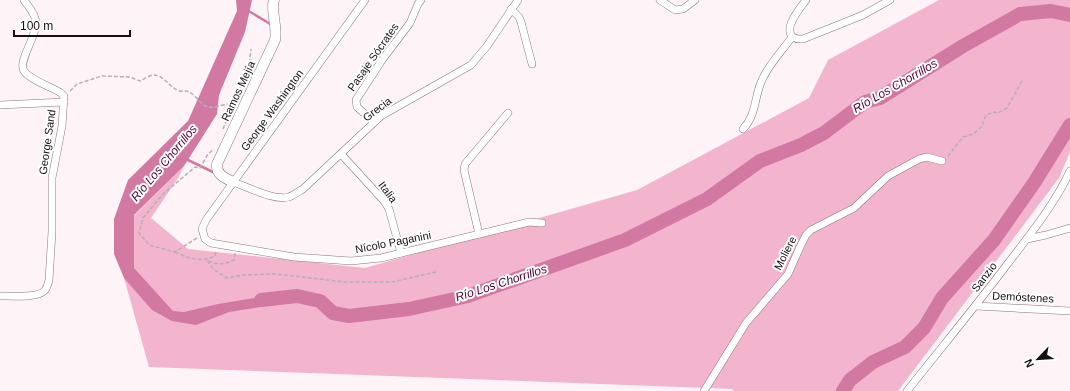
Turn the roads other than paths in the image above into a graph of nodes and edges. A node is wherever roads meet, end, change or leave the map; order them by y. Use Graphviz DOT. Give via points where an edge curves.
graph roads {
  1 [pos="24,0"];
  2 [pos="274,0"];
  3 [pos="365,0"];
  4 [pos="421,0"];
  5 [pos="518,0"];
  6 [pos="660,0"];
  7 [pos="695,0"];
  8 [pos="806,0"];
  9 [pos="890,0"];
  10 [pos="511,9"];
  11 [pos="792,37"];
  12 [pos="532,64"];
  13 [pos="64,99"];
  14 [pos="0,104"];
  15 [pos="508,113"];
  16 [pos="374,122"];
  17 [pos="743,129"];
  18 [pos="342,154"];
  19 [pos="942,161"];
  20 [pos="1070,171"];
  21 [pos="233,182"];
  22 [pos="542,223"];
  23 [pos="1070,228"];
  24 [pos="203,234"];
  25 [pos="479,234"];
  26 [pos="1027,239"];
  27 [pos="401,253"];
  28 [pos="0,296"];
  29 [pos="976,306"];
  30 [pos="1070,311"];
  31 [pos="704,391"];
  32 [pos="907,391"];
  1 -- 13 [label="street, George Sand" via="36,20 36,27 23,68 30,76 61,92"];
  2 -- 21 [label="street, Ramos Mejía" via="272,5 276,25 275,40 216,168 221,175"];
  3 -- 21 [label="street, George Washington"];
  4 -- 16 [label="street, Pasaje Sócrates" via="410,23 356,100 357,107"];
  5 -- 10 [label="street, Grecia"];
  6 -- 7 [label="street" via="676,10 683,9"];
  8 -- 11 [label="street" via="790,25"];
  9 -- 11 [label="street" via="863,15 803,39 797,40"];
  10 -- 12 [label="street" via="521,22"];
  10 -- 16 [label="street, Grecia" via="471,65"];
  11 -- 17 [label="street" via="765,73 750,121"];
  13 -- 14 [label="street"];
  13 -- 28 [label="street, George Sand" via="62,126 52,178 49,280 44,291 36,295"];
  15 -- 25 [label="street" via="465,164 464,170"];
  16 -- 18 [label="street, Grecia"];
  18 -- 21 [label="street, Grecia" via="303,189 288,197 275,197"];
  18 -- 27 [label="street, Italia" via="389,209"];
  19 -- 31 [label="street, Moliere" via="927,157 919,159 888,176 854,208 811,230 806,235 788,274 746,324"];
  20 -- 26 [label="street, Sanzio"];
  21 -- 24 [label="street, George Washington" via="202,226"];
  22 -- 25 [label="street, Nícolo Paganini" via="529,222"];
  23 -- 26 [label="street"];
  24 -- 27 [label="street, Nícolo Paganini" via="211,243 294,258 338,261 381,258"];
  25 -- 27 [label="street, Nícolo Paganini"];
  26 -- 29 [label="street, Sanzio"];
  29 -- 30 [label="street, Demóstenes"];
  29 -- 32 [label="street, Sanzio"];
}
